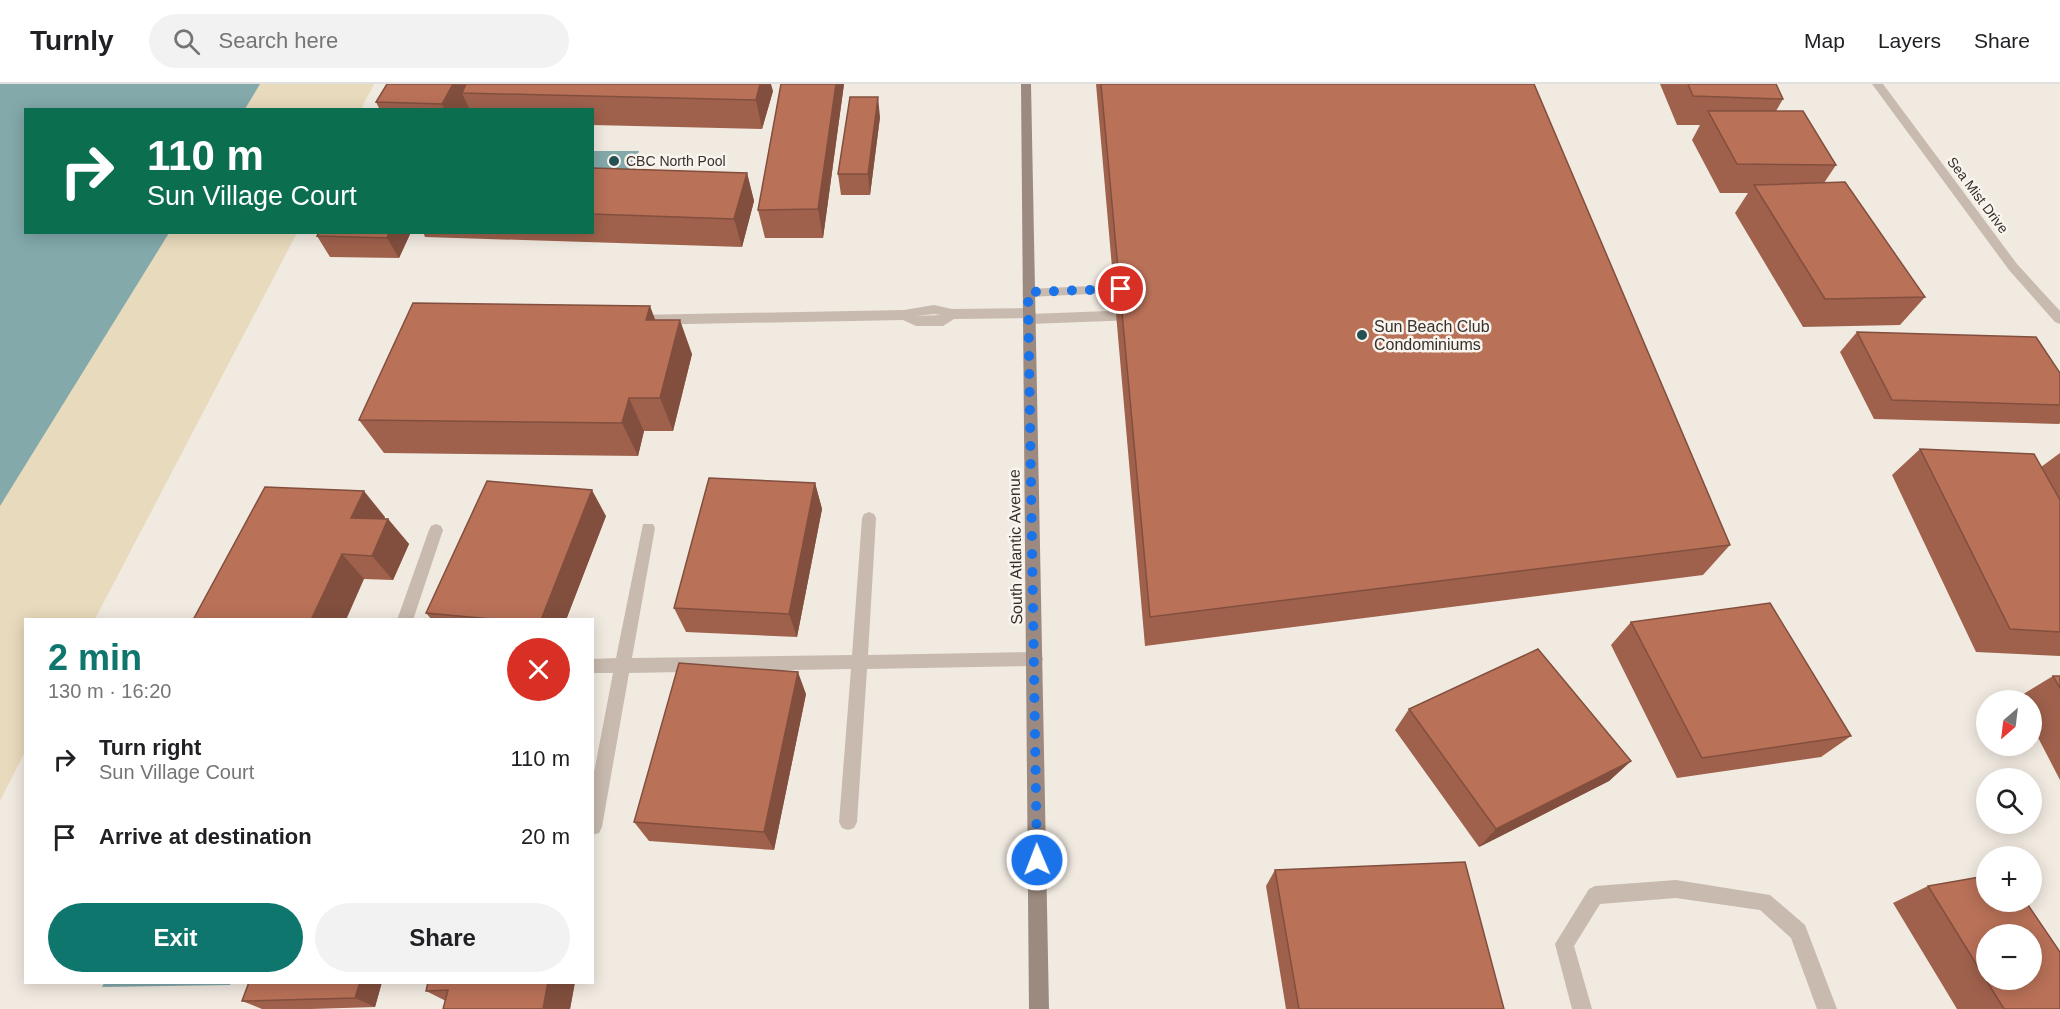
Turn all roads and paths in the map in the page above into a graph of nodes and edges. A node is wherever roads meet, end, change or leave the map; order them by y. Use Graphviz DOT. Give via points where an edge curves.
graph roads {
  1 [pos="1026,84"];
  2 [pos="1878,84"];
  3 [pos="1144,288"];
  4 [pos="1028,292"];
  5 [pos="1148,314"];
  6 [pos="1030,316"];
  7 [pos="2060,319"];
  8 [pos="622,320"];
  9 [pos="869,518"];
  10 [pos="648,528"];
  11 [pos="436,530"];
  12 [pos="406,618"];
  13 [pos="1035,659"];
  14 [pos="859,662"];
  15 [pos="594,666"];
  16 [pos="622,666"];
  17 [pos="594,821"];
  18 [pos="848,822"];
  19 [pos="1039,1009"];
  20 [pos="1582,1009"];
  21 [pos="1827,1009"];
  1 -- 4 [label="street, South Atlantic Avenue"];
  2 -- 7 [label="street, Sea Mist Drive" via="2013,267"];
  3 -- 4 [label="street"];
  4 -- 6 [label="street, South Atlantic Avenue"];
  5 -- 6 [label="street"];
  6 -- 8 [label="street" via="951,314 943,321 916,321 905,315"];
  6 -- 13 [label="street, South Atlantic Avenue"];
  9 -- 14 [label="street"];
  10 -- 16 [label="street"];
  11 -- 12 [label="street"];
  13 -- 14 [label="street"];
  13 -- 19 [label="street, South Atlantic Avenue"];
  14 -- 16 [label="street"];
  14 -- 18 [label="street"];
  15 -- 16 [label="street"];
  16 -- 17 [label="street"];
  20 -- 21 [label="street" via="1564,944 1595,895 1676,889 1764,901 1798,932"];
}
